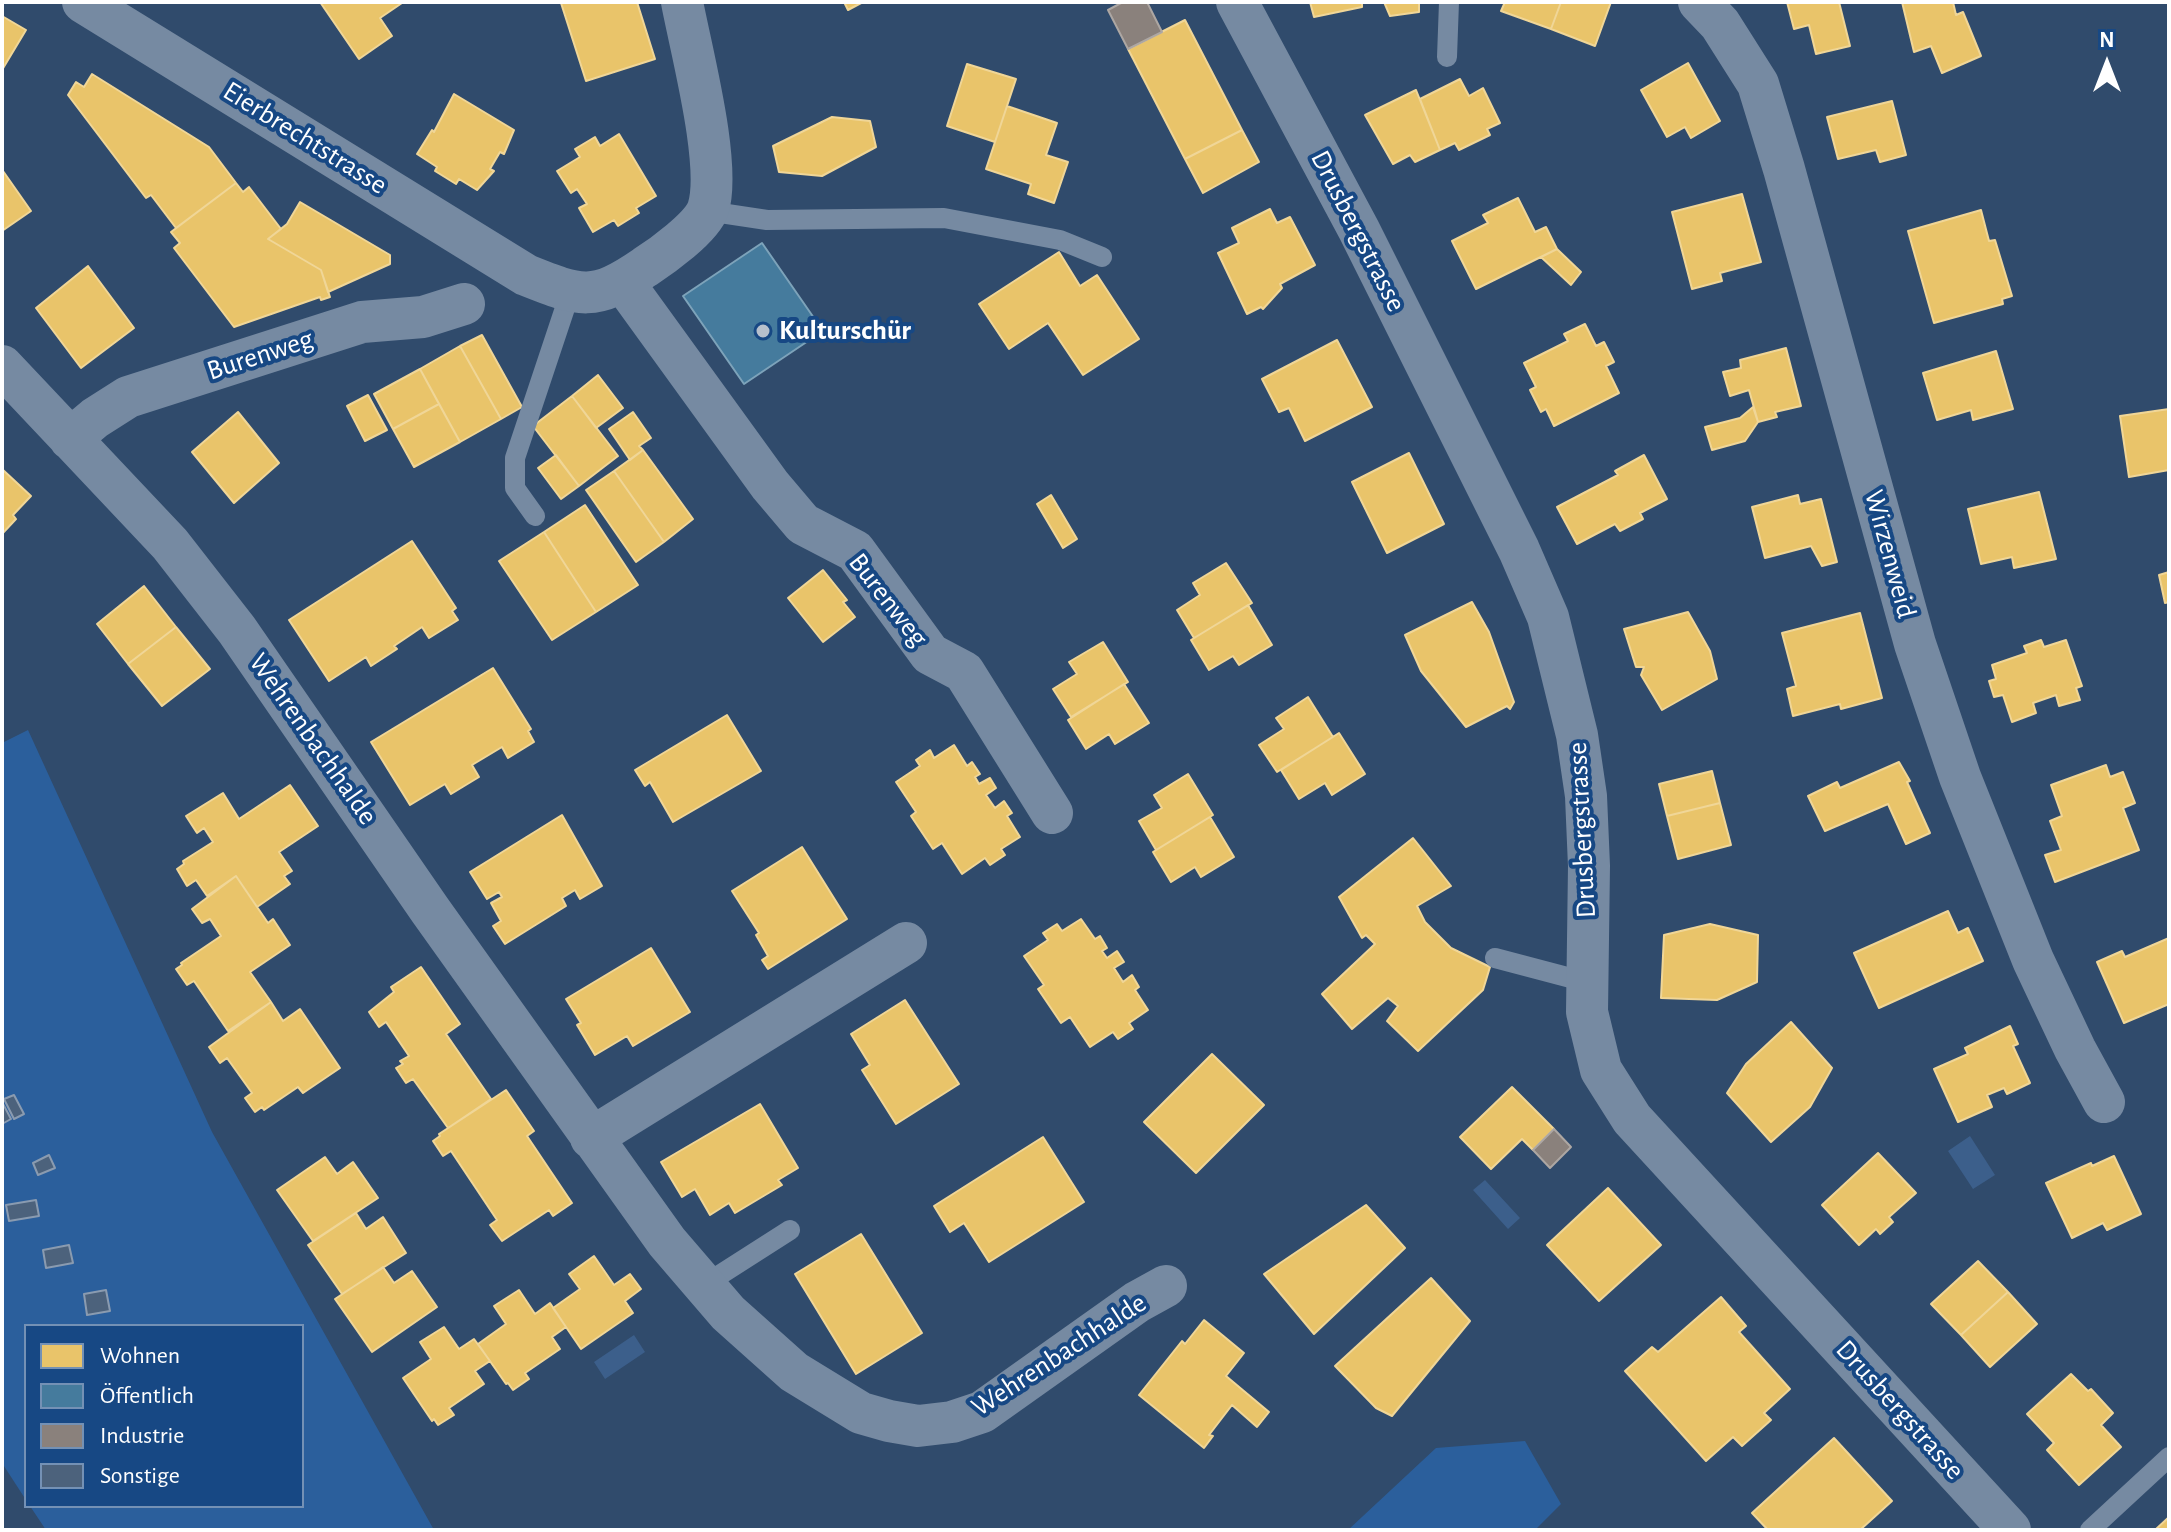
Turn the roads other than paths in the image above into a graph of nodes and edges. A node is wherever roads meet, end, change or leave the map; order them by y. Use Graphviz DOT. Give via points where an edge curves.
graph roads {
  1 [pos="83,2"];
  2 [pos="682,2"];
  3 [pos="1237,2"];
  4 [pos="1449,2"];
  5 [pos="1699,2"];
  6 [pos="1447,57"];
  7 [pos="707,211"];
  8 [pos="1102,257"];
  9 [pos="623,282"];
  10 [pos="570,293"];
  11 [pos="464,304"];
  12 [pos="2,366"];
  13 [pos="70,439"];
  14 [pos="535,516"];
  15 [pos="1052,813"];
  16 [pos="906,943"];
  17 [pos="1495,958"];
  18 [pos="1586,982"];
  19 [pos="2104,1102"];
  20 [pos="591,1138"];
  21 [pos="790,1230"];
  22 [pos="704,1285"];
  23 [pos="1166,1286"];
  24 [pos="2169,1457"];
  25 [pos="2010,1530"];
  26 [pos="2090,1530"];
  1 -- 10 [label="street, Eierbrechtstrasse" via="526,275"];
  2 -- 7 [label="street" via="709,142"];
  3 -- 18 [label="street, Drusbergstrasse" via="1359,230 1548,617 1586,796"];
  4 -- 6 [label="lane"];
  5 -- 19 [label="street, Wirzenweid" via="1720,24 1758,84 1915,644 1960,777 2033,960"];
  7 -- 8 [label="lane" via="767,220 944,218 1060,240"];
  7 -- 9 [label="street" via="674,248"];
  9 -- 10 [label="street" via="597,292"];
  9 -- 15 [label="street, Burenweg" via="803,524 855,551 930,654 964,672"];
  10 -- 14 [label="lane" via="515,458 515,488"];
  11 -- 13 [label="street, Burenweg" via="423,317 362,322 128,397"];
  12 -- 13 [label="street, Wehrenbachhalde"];
  13 -- 20 [label="street, Wehrenbachhalde" via="170,544 237,630"];
  16 -- 20 [label="street"];
  17 -- 18 [label="lane"];
  18 -- 25 [label="street, Drusbergstrasse" via="1587,1012 1601,1070 1632,1119"];
  20 -- 22 [label="street, Wehrenbachhalde"];
  21 -- 22 [label="lane"];
  22 -- 23 [label="street, Wehrenbachhalde" via="794,1372 861,1413 918,1426 982,1412"];
  24 -- 26 [label="lane"];
}
